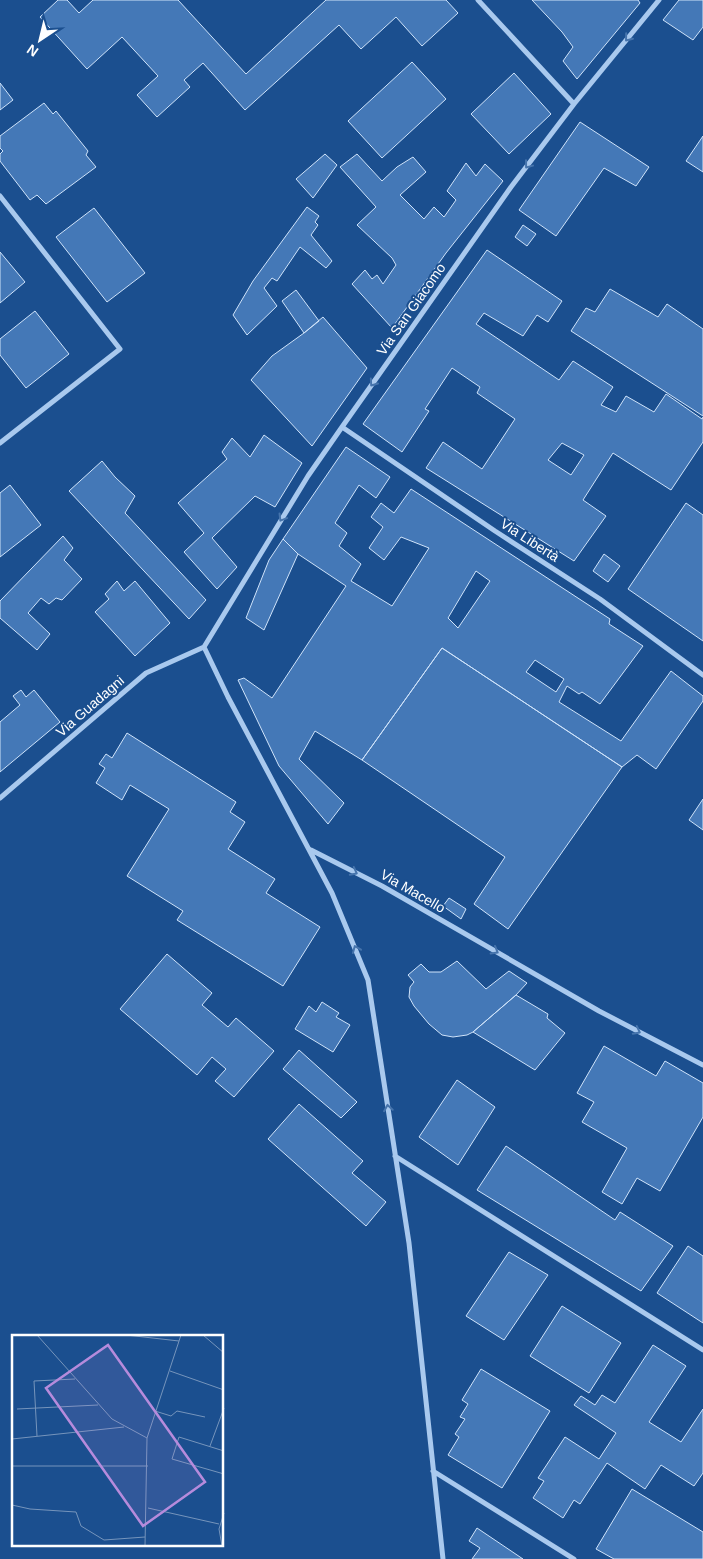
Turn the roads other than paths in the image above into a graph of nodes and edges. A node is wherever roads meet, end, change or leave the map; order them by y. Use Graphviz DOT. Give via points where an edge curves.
graph roads {
  1 [pos="478,0"];
  2 [pos="659,0"];
  3 [pos="574,104"];
  4 [pos="0,196"];
  5 [pos="342,427"];
  6 [pos="0,443"];
  7 [pos="204,647"];
  8 [pos="703,676"];
  9 [pos="0,798"];
  10 [pos="310,850"];
  11 [pos="703,1065"];
  12 [pos="395,1156"];
  13 [pos="703,1350"];
  14 [pos="434,1471"];
  15 [pos="443,1559"];
  16 [pos="574,1559"];
  1 -- 3 [label="street"];
  2 -- 3 [label="street, Via San Giacomo, one-way"];
  3 -- 5 [label="street, Via San Giacomo, one-way" via="511,187"];
  4 -- 6 [label="street" via="120,349"];
  5 -- 7 [label="street, Via San Giacomo, one-way" via="308,476"];
  5 -- 8 [label="street, Via Libertà" via="600,599"];
  7 -- 9 [label="street, Via Guadagni" via="146,673"];
  7 -- 10 [label="street"];
  10 -- 11 [label="street, Via Macello, one-way" via="382,886 599,1011"];
  12 -- 10 [label="street, one-way" via="368,980 332,893"];
  12 -- 13 [label="street"];
  12 -- 14 [label="street" via="409,1243"];
  14 -- 15 [label="street"];
  14 -- 16 [label="street"];
}
